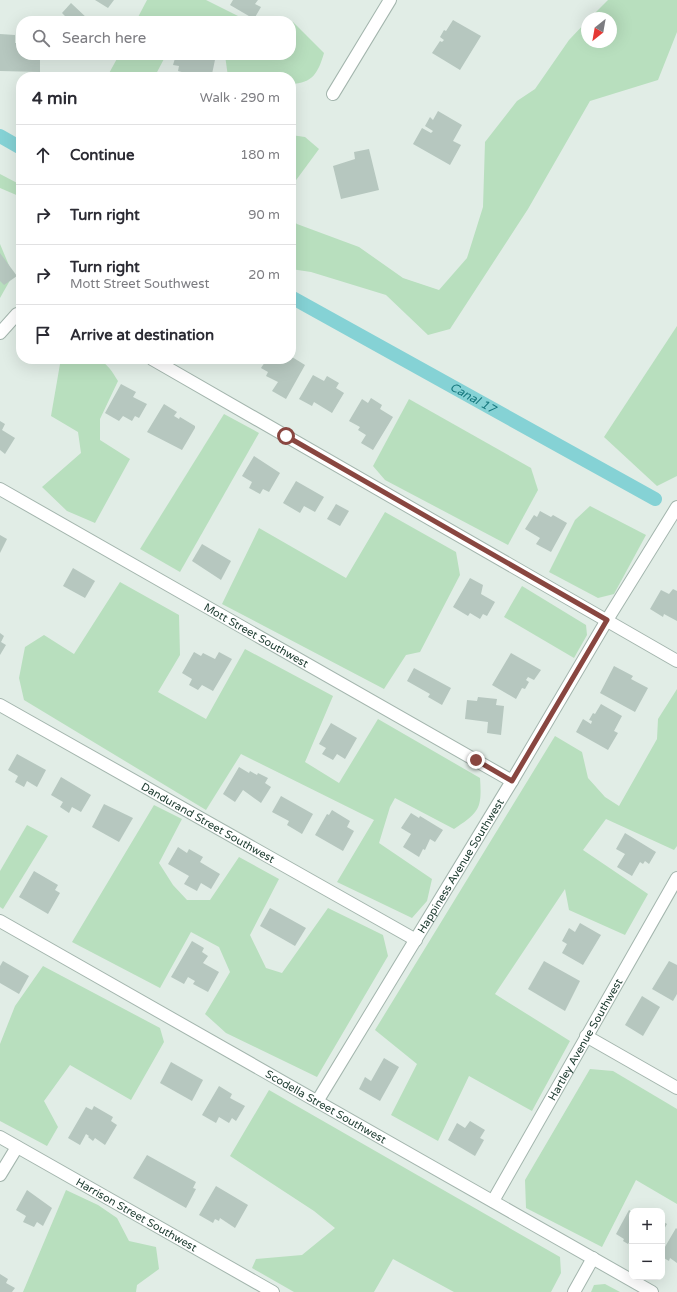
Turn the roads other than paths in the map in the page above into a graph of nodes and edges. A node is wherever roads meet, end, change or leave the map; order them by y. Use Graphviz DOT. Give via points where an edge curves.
graph roads {
  1 [pos="390,0"];
  2 [pos="333,94"];
  3 [pos="16,315"];
  4 [pos="0,333"];
  5 [pos="161,364"];
  6 [pos="0,489"];
  7 [pos="677,507"];
  8 [pos="607,620"];
  9 [pos="677,661"];
  10 [pos="0,705"];
  11 [pos="512,781"];
  12 [pos="677,878"];
  13 [pos="0,920"];
  14 [pos="416,940"];
  15 [pos="586,1036"];
  16 [pos="677,1088"];
  17 [pos="318,1100"];
  18 [pos="0,1137"];
  19 [pos="17,1147"];
  20 [pos="0,1175"];
  21 [pos="493,1201"];
  22 [pos="593,1258"];
  23 [pos="273,1292"];
  24 [pos="574,1292"];
  25 [pos="652,1292"];
  1 -- 2 [label="street"];
  3 -- 4 [label="street"];
  5 -- 8 [label="street"];
  6 -- 11 [label="street, Mott Street Southwest"];
  7 -- 8 [label="street, Happiness Avenue Southwest"];
  8 -- 9 [label="street"];
  8 -- 11 [label="street, Happiness Avenue Southwest"];
  10 -- 14 [label="street, Dandurand Street Southwest"];
  11 -- 14 [label="street, Happiness Avenue Southwest"];
  12 -- 15 [label="street, Hartley Avenue Southwest"];
  13 -- 17 [label="street, Scodella Street Southwest"];
  14 -- 17 [label="street, Happiness Avenue Southwest"];
  15 -- 16 [label="street"];
  15 -- 21 [label="street, Hartley Avenue Southwest"];
  17 -- 21 [label="street, Scodella Street Southwest"];
  18 -- 19 [label="street, Harrison Street Southwest"];
  19 -- 20 [label="street"];
  19 -- 23 [label="street, Harrison Street Southwest"];
  21 -- 22 [label="street, Scodella Street Southwest"];
  22 -- 24 [label="street"];
  22 -- 25 [label="street, Scodella Street Southwest"];
}
